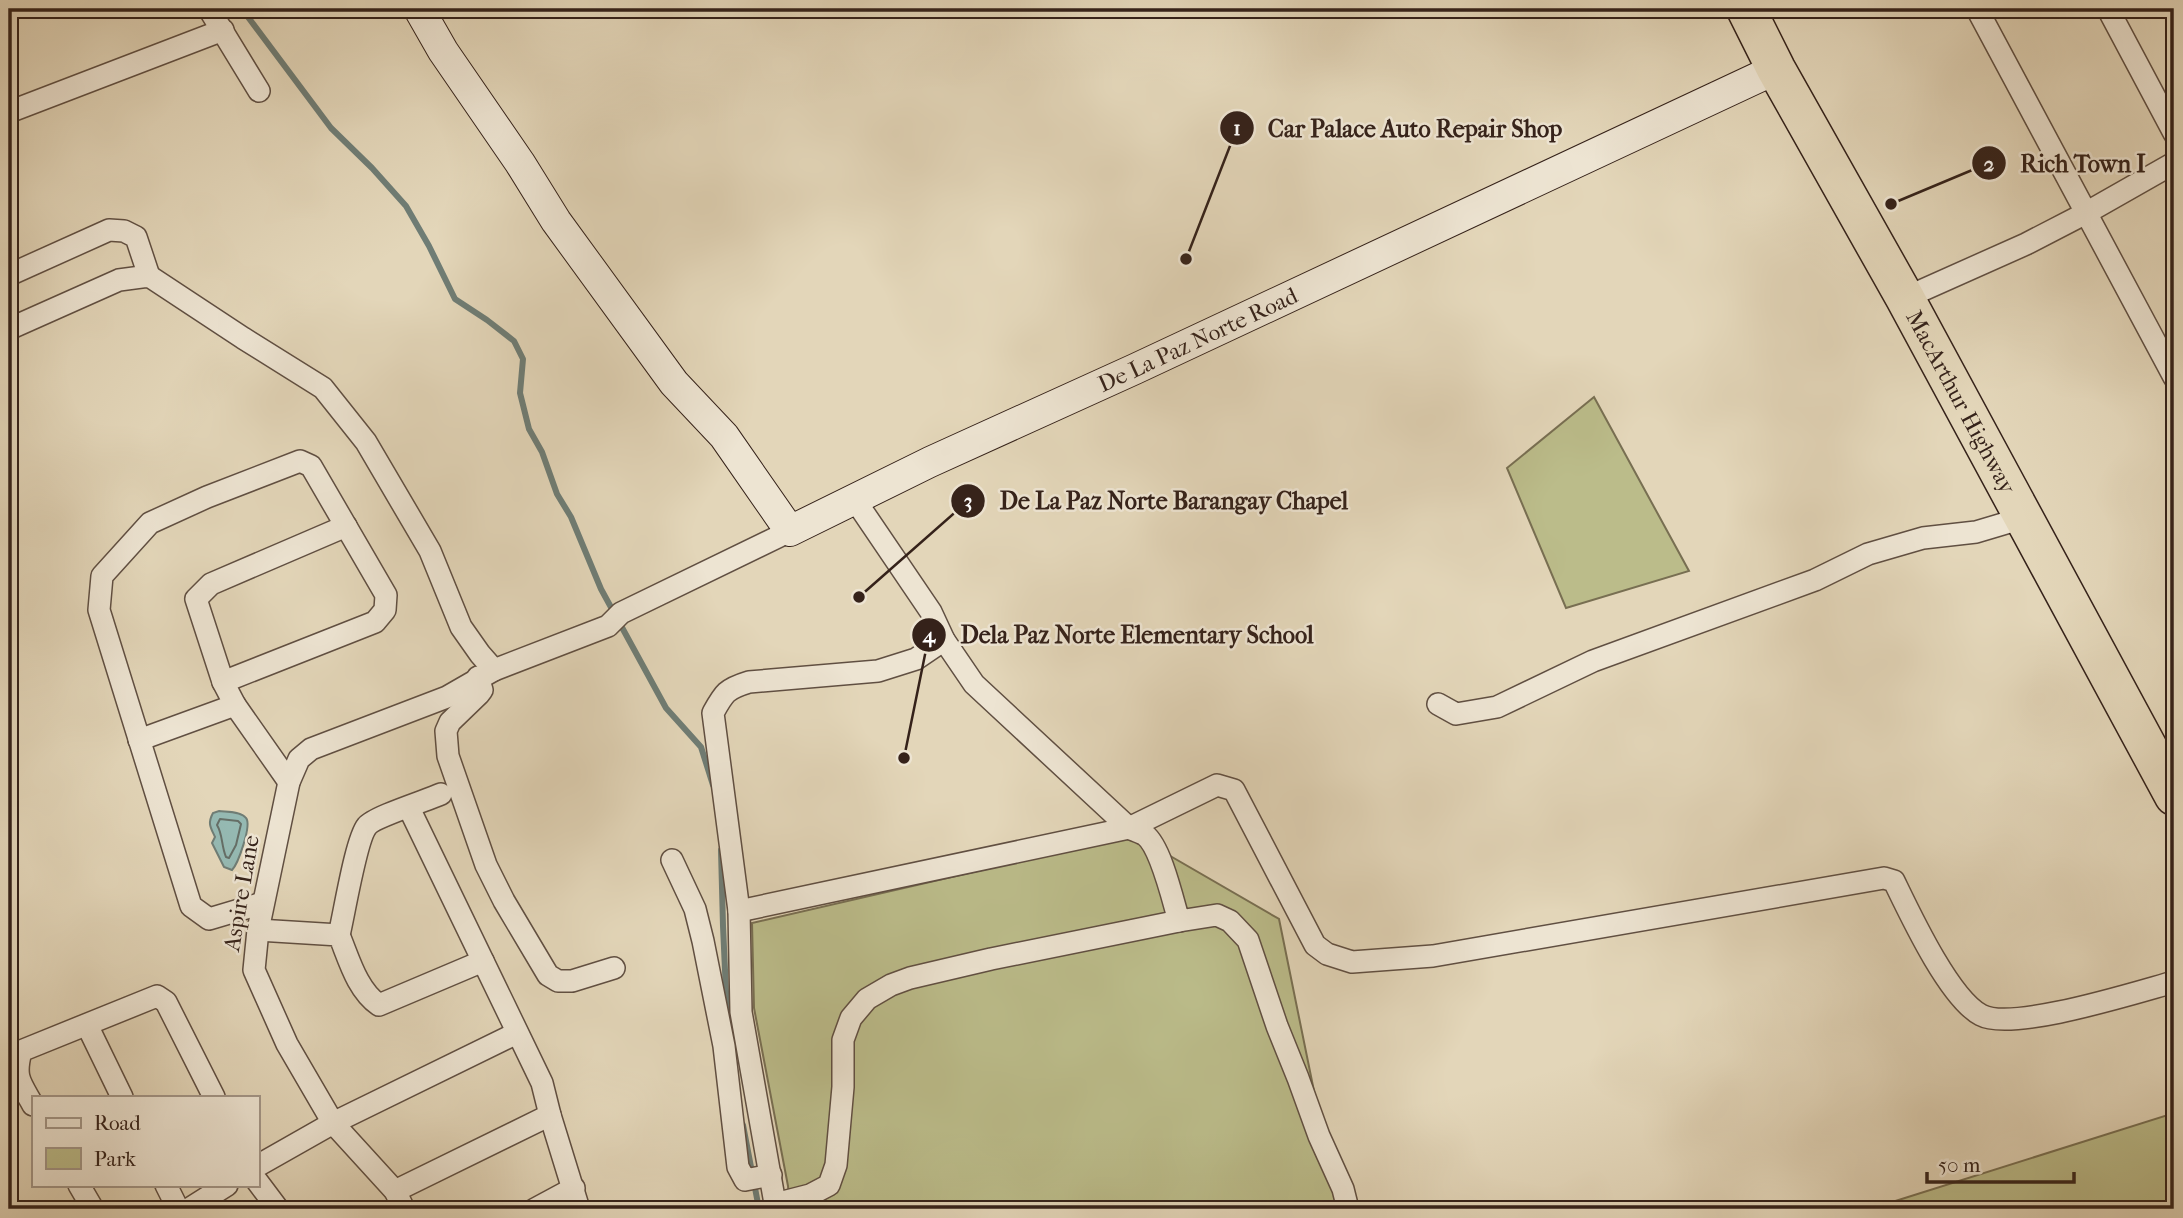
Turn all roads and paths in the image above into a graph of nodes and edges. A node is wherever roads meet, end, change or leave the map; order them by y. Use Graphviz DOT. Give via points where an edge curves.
graph roads {
  1 [pos="209,9"];
  2 [pos="419,9"];
  3 [pos="1746,9"];
  4 [pos="1977,9"];
  5 [pos="2108,9"];
  6 [pos="223,30"];
  7 [pos="1776,69"];
  8 [pos="260,91"];
  9 [pos="9,112"];
  10 [pos="2174,134"];
  11 [pos="2174,163"];
  12 [pos="2086,213"];
  13 [pos="9,275"];
  14 [pos="149,276"];
  15 [pos="1905,298"];
  16 [pos="9,329"];
  17 [pos="2174,377"];
  18 [pos="855,500"];
  19 [pos="2023,518"];
  20 [pos="346,526"];
  21 [pos="790,531"];
  22 [pos="944,640"];
  23 [pos="486,673"];
  24 [pos="223,682"];
  25 [pos="1438,704"];
  26 [pos="236,705"];
  27 [pos="139,740"];
  28 [pos="289,782"];
  29 [pos="441,794"];
  30 [pos="2174,796"];
  31 [pos="409,808"];
  32 [pos="1129,828"];
  33 [pos="671,860"];
  34 [pos="263,903"];
  35 [pos="739,911"];
  36 [pos="1179,920"];
  37 [pos="258,930"];
  38 [pos="339,936"];
  39 [pos="483,961"];
  40 [pos="614,968"];
  41 [pos="2174,982"];
  42 [pos="87,1025"];
  43 [pos="517,1033"];
  44 [pos="122,1096"];
  45 [pos="213,1096"];
  46 [pos="32,1103"];
  47 [pos="550,1115"];
  48 [pos="333,1123"];
  49 [pos="259,1165"];
  50 [pos="760,1178"];
  51 [pos="259,1184"];
  52 [pos="80,1186"];
  53 [pos="166,1186"];
  54 [pos="225,1186"];
  55 [pos="574,1188"];
  56 [pos="399,1200"];
  57 [pos="776,1207"];
  58 [pos="93,1209"];
  59 [pos="178,1209"];
  60 [pos="189,1209"];
  61 [pos="278,1209"];
  62 [pos="535,1209"];
  63 [pos="579,1209"];
  64 [pos="1348,1209"];
  1 -- 6 [label="street"];
  2 -- 21 [label="street" via="556,221 674,383 724,436"];
  3 -- 7 [label="highway, MacArthur Highway"];
  4 -- 12 [label="street"];
  5 -- 10 [label="street"];
  6 -- 8 [label="street"];
  6 -- 9 [label="street"];
  7 -- 15 [label="highway, MacArthur Highway"];
  7 -- 18 [label="street, De La Paz Norte Road"];
  11 -- 12 [label="street"];
  12 -- 15 [label="street"];
  12 -- 17 [label="street"];
  13 -- 14 [label="street" via="109,230 136,237"];
  14 -- 16 [label="street" via="119,280"];
  14 -- 23 [label="street" via="323,388 366,442 430,551"];
  15 -- 19 [label="highway, MacArthur Highway"];
  18 -- 21 [label="street, De La Paz Norte Road"];
  18 -- 22 [label="street" via="931,612"];
  19 -- 25 [label="street" via="1868,554 1815,580 1593,661 1497,707 1456,714"];
  19 -- 30 [label="highway, MacArthur Highway"];
  20 -- 24 [label="street" via="211,584 196,599"];
  20 -- 24 [label="street" via="386,595 385,610 375,622"];
  20 -- 27 [label="street" via="312,466 300,461 150,523 102,576 99,610"];
  21 -- 23 [label="street, De La Paz Norte Road" via="614,620"];
  22 -- 32 [label="street" via="975,684"];
  22 -- 35 [label="street" via="916,659 878,671 748,682 724,692 713,713"];
  23 -- 28 [label="street, Aspire Lane" via="447,697 312,749 299,759"];
  23 -- 40 [label="street" via="480,694 450,722 445,740 486,864 548,975 572,981"];
  24 -- 26 [label="street"];
  26 -- 27 [label="street"];
  26 -- 28 [label="street"];
  27 -- 34 [label="street" via="191,906 209,919"];
  28 -- 34 [label="street, Aspire Lane"];
  29 -- 31 [label="street"];
  31 -- 38 [label="street" via="367,826"];
  31 -- 39 [label="street"];
  32 -- 35 [label="street"];
  32 -- 36 [label="street" via="1146,836 1155,851"];
  32 -- 41 [label="street" via="1217,785 1234,790 1315,945 1352,962 1433,956 1884,878 1894,881 1944,974 1980,1015 1995,1020 2035,1017"];
  33 -- 50 [label="street" via="695,909 703,941 724,1046 738,1167"];
  34 -- 37 [label="street, Aspire Lane"];
  35 -- 50 [label="street" via="741,1012"];
  36 -- 57 [label="street" via="910,978 867,999 851,1018 843,1040 836,1165 828,1185"];
  36 -- 64 [label="street" via="1217,915 1248,940"];
  37 -- 38 [label="street"];
  37 -- 48 [label="street, Aspire Lane" via="254,970 288,1044"];
  38 -- 39 [label="street" via="360,982 379,1005"];
  39 -- 43 [label="street"];
  42 -- 44 [label="street"];
  42 -- 45 [label="street" via="157,996 166,1002"];
  42 -- 46 [label="street" via="21,1051 16,1069"];
  43 -- 47 [label="street" via="542,1083"];
  43 -- 48 [label="street"];
  47 -- 55 [label="street"];
  47 -- 56 [label="street"];
  48 -- 49 [label="street"];
  48 -- 56 [label="street, Aspire Lane"];
  50 -- 57 [label="street"];
  51 -- 61 [label="street"];
  52 -- 58 [label="street"];
  53 -- 59 [label="street"];
  54 -- 60 [label="street"];
  55 -- 62 [label="street"];
  55 -- 63 [label="street"];
}
